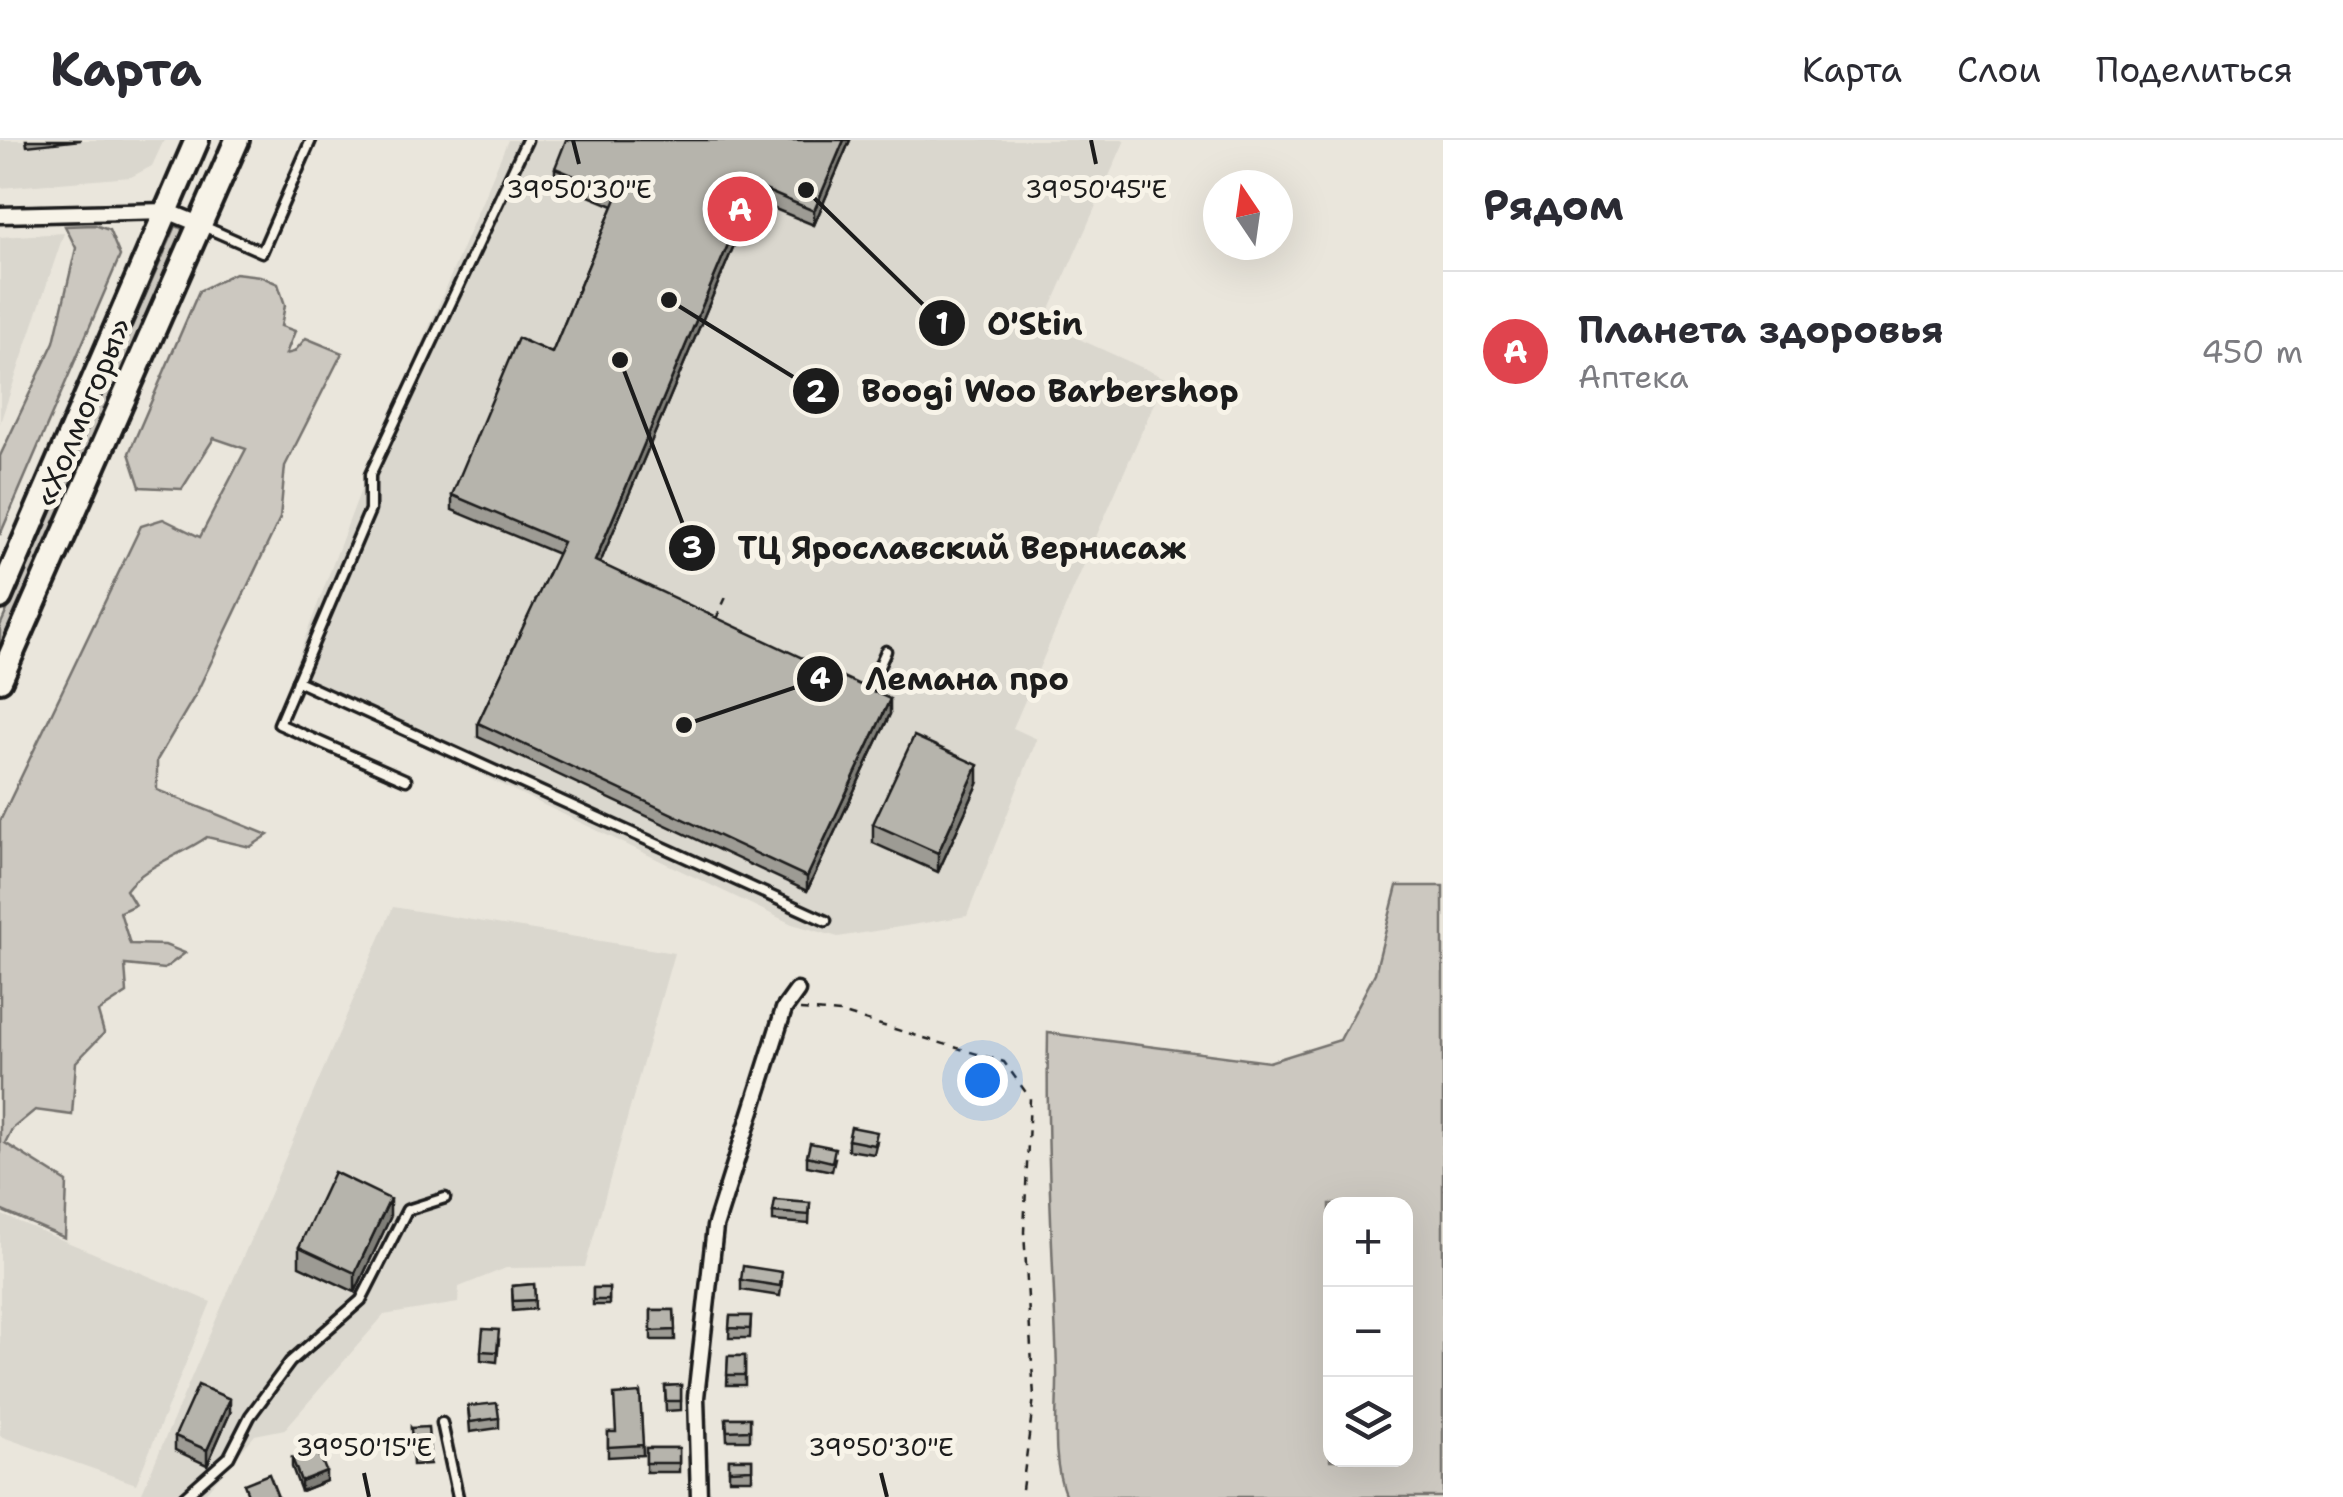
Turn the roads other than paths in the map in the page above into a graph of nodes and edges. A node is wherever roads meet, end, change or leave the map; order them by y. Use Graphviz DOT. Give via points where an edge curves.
graph roads {
  1 [pos="197,140"];
  2 [pos="237,140"];
  3 [pos="311,140"];
  4 [pos="527,140"];
  5 [pos="167,211"];
  6 [pos="0,214"];
  7 [pos="199,224"];
  8 [pos="0,597"];
  9 [pos="886,651"];
  10 [pos="0,680"];
  11 [pos="297,681"];
  12 [pos="866,693"];
  13 [pos="406,780"];
  14 [pos="826,921"];
  15 [pos="797,991"];
  16 [pos="445,1198"];
  17 [pos="442,1423"];
  18 [pos="184,1497"];
  19 [pos="458,1497"];
  20 [pos="699,1497"];
  1 -- 5 [label="highway, «Холмогоры»"];
  2 -- 7 [label="highway, «Холмогоры»"];
  3 -- 7 [label="lane" via="262,252"];
  4 -- 11 [label="lane" via="370,475 370,510"];
  5 -- 6 [label="street"];
  5 -- 7 [label="street"];
  5 -- 8 [label="highway, «Холмогоры»"];
  7 -- 10 [label="highway, «Холмогоры»"];
  9 -- 12 [label="lane"];
  11 -- 13 [label="lane" via="279,724"];
  11 -- 14 [label="lane"];
  15 -- 20 [label="street" via="784,1009 715,1227 696,1397"];
  16 -- 18 [label="lane" via="407,1210 362,1300 290,1362 229,1457"];
  17 -- 19 [label="lane"];
}
